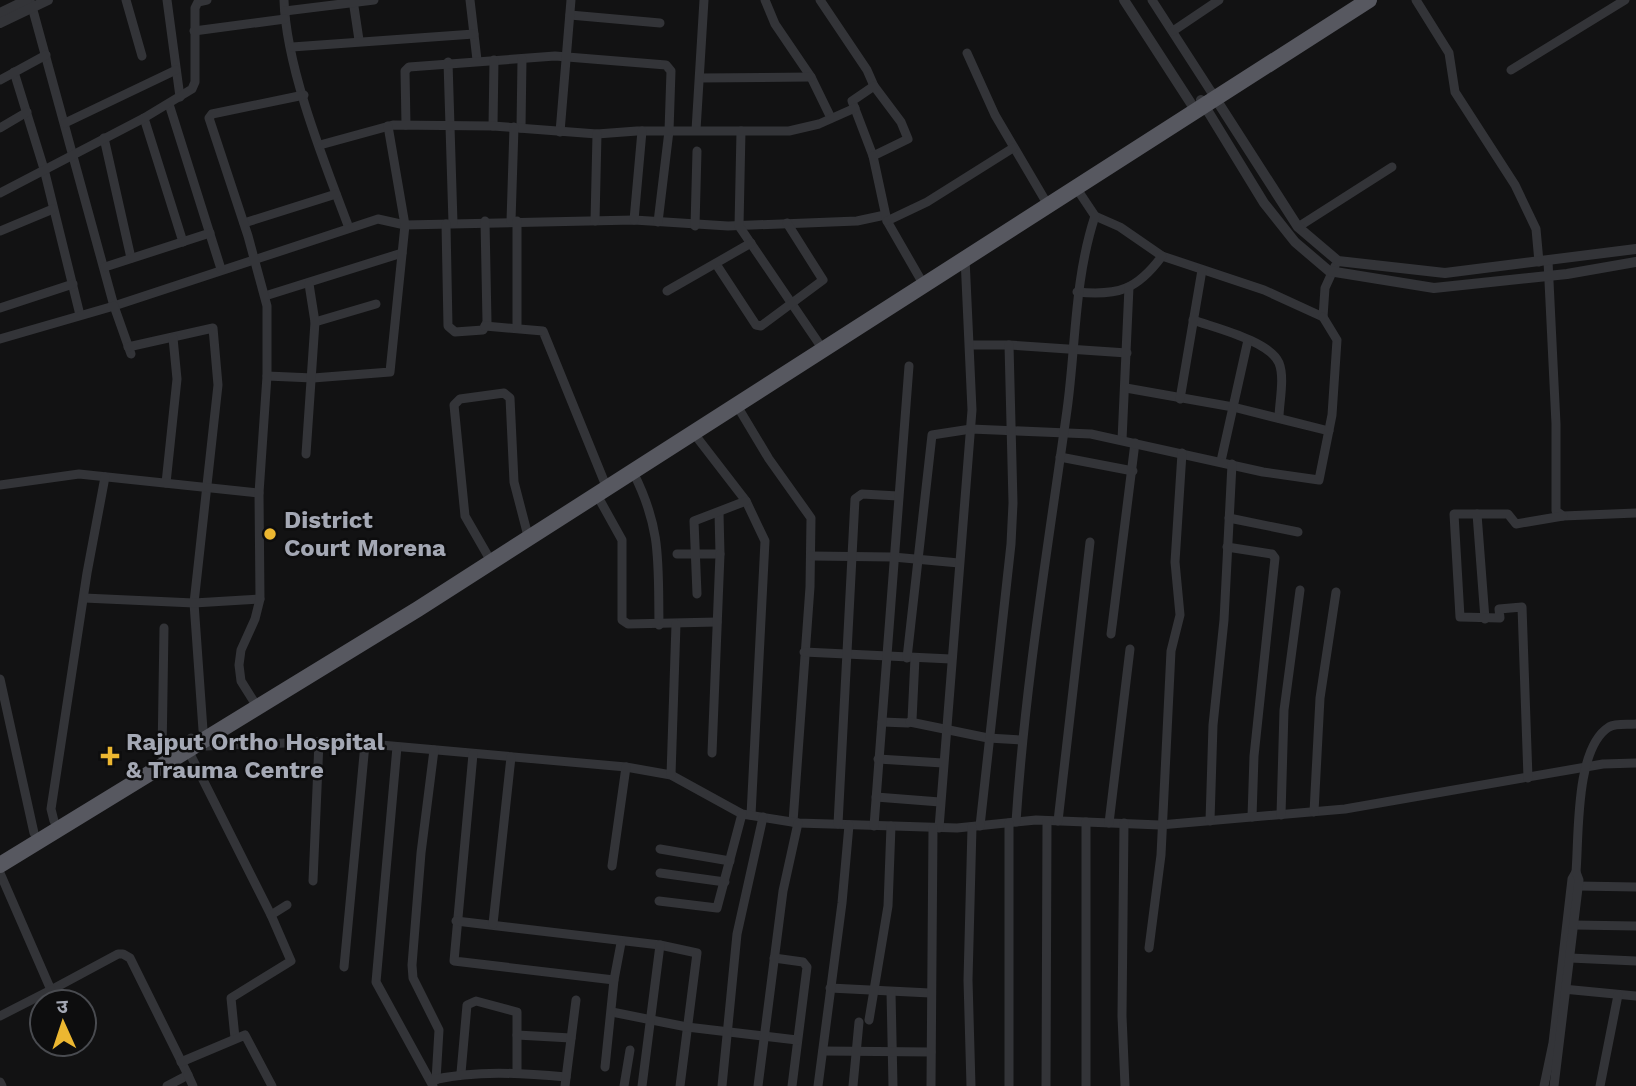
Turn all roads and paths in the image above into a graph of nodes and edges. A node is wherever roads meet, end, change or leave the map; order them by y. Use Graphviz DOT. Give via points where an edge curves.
graph roads {
  1 [pos="48,0"];
  2 [pos="126,0"];
  3 [pos="167,0"];
  4 [pos="207,0"];
  5 [pos="284,0"];
  6 [pos="374,0"];
  7 [pos="470,0"];
  8 [pos="571,0"];
  9 [pos="704,0"];
  10 [pos="765,0"];
  11 [pos="820,0"];
  12 [pos="1124,0"];
  13 [pos="1152,0"];
  14 [pos="1219,0"];
  15 [pos="1355,0"];
  16 [pos="1369,0"];
  17 [pos="1416,0"];
  18 [pos="1625,0"];
  19 [pos="354,1"];
  20 [pos="30,2"];
  21 [pos="11,4"];
  22 [pos="0,13"];
  23 [pos="285,15"];
  24 [pos="570,15"];
  25 [pos="0,23"];
  26 [pos="660,23"];
  27 [pos="194,31"];
  28 [pos="1173,31"];
  29 [pos="474,34"];
  30 [pos="359,40"];
  31 [pos="292,47"];
  32 [pos="967,53"];
  33 [pos="46,55"];
  34 [pos="142,55"];
  35 [pos="566,56"];
  36 [pos="523,59"];
  37 [pos="477,60"];
  38 [pos="494,60"];
  39 [pos="448,62"];
  40 [pos="176,70"];
  41 [pos="1511,70"];
  42 [pos="14,72"];
  43 [pos="811,77"];
  44 [pos="700,78"];
  45 [pos="0,80"];
  46 [pos="874,86"];
  47 [pos="304,95"];
  48 [pos="180,97"];
  49 [pos="1205,100"];
  50 [pos="169,104"];
  51 [pos="855,108"];
  52 [pos="27,112"];
  53 [pos="144,118"];
  54 [pos="831,118"];
  55 [pos="65,123"];
  56 [pos="406,125"];
  57 [pos="450,125"];
  58 [pos="388,126"];
  59 [pos="493,126"];
  60 [pos="517,127"];
  61 [pos="0,128"];
  62 [pos="696,130"];
  63 [pos="642,131"];
  64 [pos="669,131"];
  65 [pos="741,131"];
  66 [pos="560,132"];
  67 [pos="597,134"];
  68 [pos="104,138"];
  69 [pos="320,145"];
  70 [pos="1013,148"];
  71 [pos="697,151"];
  72 [pos="74,154"];
  73 [pos="873,156"];
  74 [pos="1392,167"];
  75 [pos="44,169"];
  76 [pos="1075,186"];
  77 [pos="0,192"];
  78 [pos="336,194"];
  79 [pos="1045,200"];
  80 [pos="53,209"];
  81 [pos="1095,216"];
  82 [pos="886,218"];
  83 [pos="634,220"];
  84 [pos="485,221"];
  85 [pos="514,221"];
  86 [pos="595,221"];
  87 [pos="658,222"];
  88 [pos="244,223"];
  89 [pos="787,223"];
  90 [pos="449,224"];
  91 [pos="405,225"];
  92 [pos="695,226"];
  93 [pos="739,226"];
  94 [pos="1298,227"];
  95 [pos="349,228"];
  96 [pos="0,230"];
  97 [pos="210,233"];
  98 [pos="183,242"];
  99 [pos="751,243"];
  100 [pos="1636,250"];
  101 [pos="402,253"];
  102 [pos="1162,256"];
  103 [pos="965,257"];
  104 [pos="131,258"];
  105 [pos="254,258"];
  106 [pos="1338,261"];
  107 [pos="1544,261"];
  108 [pos="1636,262"];
  109 [pos="716,264"];
  110 [pos="104,267"];
  111 [pos="221,269"];
  112 [pos="1202,270"];
  113 [pos="1332,272"];
  114 [pos="1549,276"];
  115 [pos="73,284"];
  116 [pos="309,284"];
  117 [pos="923,284"];
  118 [pos="1129,287"];
  119 [pos="667,292"];
  120 [pos="1077,292"];
  121 [pos="265,296"];
  122 [pos="792,303"];
  123 [pos="376,304"];
  124 [pos="114,306"];
  125 [pos="0,308"];
  126 [pos="80,315"];
  127 [pos="1323,317"];
  128 [pos="1193,320"];
  129 [pos="315,323"];
  130 [pos="485,326"];
  131 [pos="517,328"];
  132 [pos="173,338"];
  133 [pos="0,339"];
  134 [pos="1248,340"];
  135 [pos="970,345"];
  136 [pos="1009,345"];
  137 [pos="822,347"];
  138 [pos="1074,350"];
  139 [pos="1127,353"];
  140 [pos="909,366"];
  141 [pos="267,376"];
  142 [pos="313,378"];
  143 [pos="1126,388"];
  144 [pos="1180,399"];
  145 [pos="735,402"];
  146 [pos="1233,407"];
  147 [pos="1279,418"];
  148 [pos="971,429"];
  149 [pos="692,430"];
  150 [pos="1011,431"];
  151 [pos="1064,431"];
  152 [pos="1329,431"];
  153 [pos="1122,440"];
  154 [pos="1135,443"];
  155 [pos="1182,453"];
  156 [pos="306,454"];
  157 [pos="1060,457"];
  158 [pos="1221,461"];
  159 [pos="1232,464"];
  160 [pos="1133,471"];
  161 [pos="633,472"];
  162 [pos="105,477"];
  163 [pos="166,483"];
  164 [pos="0,485"];
  165 [pos="208,488"];
  166 [pos="600,488"];
  167 [pos="259,493"];
  168 [pos="898,496"];
  169 [pos="746,501"];
  170 [pos="719,513"];
  171 [pos="1636,513"];
  172 [pos="1477,514"];
  173 [pos="1563,516"];
  174 [pos="1229,518"];
  175 [pos="527,532"];
  176 [pos="1298,532"];
  177 [pos="1090,542"];
  178 [pos="1227,547"];
  179 [pos="677,554"];
  180 [pos="696,554"];
  181 [pos="720,554"];
  182 [pos="488,556"];
  183 [pos="811,556"];
  184 [pos="853,556"];
  185 [pos="893,557"];
  186 [pos="917,559"];
  187 [pos="959,563"];
  188 [pos="1300,590"];
  189 [pos="1336,592"];
  190 [pos="697,594"];
  191 [pos="84,598"];
  192 [pos="260,599"];
  193 [pos="194,603"];
  194 [pos="1485,619"];
  195 [pos="718,622"];
  196 [pos="676,624"];
  197 [pos="659,625"];
  198 [pos="164,628"];
  199 [pos="1111,634"];
  200 [pos="1130,649"];
  201 [pos="803,652"];
  202 [pos="848,655"];
  203 [pos="887,657"];
  204 [pos="911,658"];
  205 [pos="951,659"];
  206 [pos="0,679"];
  207 [pos="255,704"];
  208 [pos="881,722"];
  209 [pos="910,722"];
  210 [pos="1636,724"];
  211 [pos="946,731"];
  212 [pos="989,738"];
  213 [pos="1023,740"];
  214 [pos="193,741"];
  215 [pos="319,742"];
  216 [pos="365,744"];
  217 [pos="397,747"];
  218 [pos="434,750"];
  219 [pos="712,753"];
  220 [pos="473,754"];
  221 [pos="162,755"];
  222 [pos="511,757"];
  223 [pos="878,759"];
  224 [pos="943,763"];
  225 [pos="1636,763"];
  226 [pos="626,768"];
  227 [pos="1584,768"];
  228 [pos="671,775"];
  229 [pos="1528,778"];
  230 [pos="876,797"];
  231 [pos="940,802"];
  232 [pos="1314,812"];
  233 [pos="747,814"];
  234 [pos="1281,815"];
  235 [pos="763,817"];
  236 [pos="1252,817"];
  237 [pos="54,821"];
  238 [pos="1047,821"];
  239 [pos="1058,821"];
  240 [pos="1209,821"];
  241 [pos="1086,822"];
  242 [pos="795,823"];
  243 [pos="1013,823"];
  244 [pos="1109,823"];
  245 [pos="1124,823"];
  246 [pos="838,824"];
  247 [pos="849,825"];
  248 [pos="1160,825"];
  249 [pos="874,826"];
  250 [pos="891,826"];
  251 [pos="976,826"];
  252 [pos="936,828"];
  253 [pos="34,833"];
  254 [pos="660,849"];
  255 [pos="0,853"];
  256 [pos="730,861"];
  257 [pos="0,865"];
  258 [pos="612,866"];
  259 [pos="1577,872"];
  260 [pos="0,873"];
  261 [pos="660,873"];
  262 [pos="1636,876"];
  263 [pos="313,881"];
  264 [pos="725,882"];
  265 [pos="1578,886"];
  266 [pos="1636,887"];
  267 [pos="659,901"];
  268 [pos="288,905"];
  269 [pos="271,915"];
  270 [pos="456,921"];
  271 [pos="493,925"];
  272 [pos="1574,925"];
  273 [pos="1636,926"];
  274 [pos="621,943"];
  275 [pos="660,945"];
  276 [pos="1149,948"];
  277 [pos="774,958"];
  278 [pos="1570,958"];
  279 [pos="1636,961"];
  280 [pos="344,967"];
  281 [pos="614,980"];
  282 [pos="50,988"];
  283 [pos="55,988"];
  284 [pos="830,988"];
  285 [pos="1563,989"];
  286 [pos="872,992"];
  287 [pos="891,992"];
  288 [pos="930,993"];
  289 [pos="1618,995"];
  290 [pos="1636,996"];
  291 [pos="576,1000"];
  292 [pos="28,1002"];
  293 [pos="612,1012"];
  294 [pos="0,1016"];
  295 [pos="650,1020"];
  296 [pos="869,1020"];
  297 [pos="859,1023"];
  298 [pos="687,1027"];
  299 [pos="729,1032"];
  300 [pos="517,1035"];
  301 [pos="763,1035"];
  302 [pos="236,1038"];
  303 [pos="571,1038"];
  304 [pos="797,1040"];
  305 [pos="630,1050"];
  306 [pos="823,1051"];
  307 [pos="856,1052"];
  308 [pos="931,1052"];
  309 [pos="892,1053"];
  310 [pos="181,1062"];
  311 [pos="606,1067"];
  312 [pos="461,1073"];
  313 [pos="517,1073"];
  314 [pos="188,1075"];
  315 [pos="433,1082"];
  316 [pos="565,1082"];
  317 [pos="167,1086"];
  318 [pos="193,1086"];
  319 [pos="272,1086"];
  320 [pos="624,1086"];
  321 [pos="642,1086"];
  322 [pos="681,1086"];
  323 [pos="722,1086"];
  324 [pos="758,1086"];
  325 [pos="792,1086"];
  326 [pos="818,1086"];
  327 [pos="853,1086"];
  328 [pos="893,1086"];
  329 [pos="932,1086"];
  330 [pos="971,1086"];
  331 [pos="1009,1086"];
  332 [pos="1046,1086"];
  333 [pos="1086,1086"];
  334 [pos="1125,1086"];
  335 [pos="1544,1086"];
  336 [pos="1555,1086"];
  337 [pos="1600,1086"];
  1 -- 20 [label="street"];
  2 -- 34 [label="street"];
  3 -- 40 [label="street"];
  4 -- 27 [label="street" via="196,3"];
  5 -- 23 [label="street"];
  6 -- 19 [label="street"];
  7 -- 29 [label="street"];
  8 -- 24 [label="street"];
  9 -- 44 [label="street"];
  10 -- 43 [label="street" via="775,24"];
  11 -- 46 [label="street"];
  12 -- 49 [label="street"];
  13 -- 28 [label="street"];
  14 -- 28 [label="street"];
  15 -- 49 [label="highway"];
  16 -- 49 [label="highway"];
  17 -- 107 [label="street" via="1449,52 1455,92 1515,185 1536,229"];
  18 -- 41 [label="street"];
  19 -- 23 [label="street"];
  19 -- 30 [label="street"];
  20 -- 21 [label="street"];
  20 -- 25 [label="street"];
  20 -- 33 [label="street"];
  21 -- 22 [label="street"];
  23 -- 27 [label="street"];
  23 -- 31 [label="street"];
  24 -- 26 [label="street"];
  24 -- 35 [label="street"];
  27 -- 48 [label="street" via="195,82"];
  28 -- 49 [label="street"];
  29 -- 30 [label="street"];
  29 -- 37 [label="street"];
  30 -- 31 [label="street"];
  31 -- 47 [label="street"];
  32 -- 70 [label="street"];
  33 -- 42 [label="street"];
  33 -- 55 [label="street"];
  35 -- 36 [label="street"];
  35 -- 64 [label="street" via="670,68"];
  35 -- 66 [label="street"];
  36 -- 38 [label="street"];
  36 -- 60 [label="street"];
  37 -- 38 [label="street"];
  37 -- 39 [label="street"];
  38 -- 59 [label="street"];
  39 -- 56 [label="street" via="406,69"];
  39 -- 57 [label="street"];
  40 -- 48 [label="street"];
  40 -- 55 [label="street"];
  42 -- 45 [label="street"];
  42 -- 52 [label="street"];
  43 -- 44 [label="street"];
  43 -- 54 [label="street"];
  44 -- 62 [label="street"];
  46 -- 51 [label="street" via="852,101"];
  46 -- 73 [label="street" via="908,139"];
  47 -- 69 [label="street"];
  47 -- 88 [label="street" via="210,116"];
  48 -- 50 [label="street"];
  49 -- 76 [label="highway"];
  49 -- 94 [label="street"];
  49 -- 113 [label="street" via="1264,203 1295,242"];
  50 -- 53 [label="street"];
  50 -- 97 [label="street"];
  51 -- 54 [label="street"];
  51 -- 73 [label="street"];
  52 -- 61 [label="street"];
  52 -- 75 [label="street"];
  53 -- 68 [label="street"];
  53 -- 98 [label="street"];
  54 -- 65 [label="street" via="795,130"];
  55 -- 72 [label="street"];
  56 -- 57 [label="street"];
  56 -- 58 [label="street"];
  57 -- 59 [label="street"];
  57 -- 90 [label="street"];
  58 -- 69 [label="street"];
  58 -- 91 [label="street"];
  59 -- 60 [label="street"];
  60 -- 66 [label="street"];
  60 -- 85 [label="street"];
  62 -- 64 [label="street"];
  62 -- 65 [label="street"];
  63 -- 64 [label="street"];
  63 -- 67 [label="street"];
  63 -- 83 [label="street"];
  64 -- 87 [label="street"];
  65 -- 93 [label="street"];
  66 -- 67 [label="street"];
  67 -- 86 [label="street"];
  68 -- 72 [label="street"];
  68 -- 104 [label="street"];
  69 -- 78 [label="street"];
  70 -- 79 [label="street"];
  70 -- 82 [label="street" via="927,202"];
  71 -- 92 [label="street"];
  72 -- 75 [label="street"];
  72 -- 110 [label="street"];
  73 -- 82 [label="street"];
  74 -- 94 [label="street"];
  75 -- 77 [label="street"];
  75 -- 80 [label="street"];
  76 -- 79 [label="highway"];
  76 -- 81 [label="street"];
  76 -- 103 [label="highway"];
  78 -- 88 [label="street"];
  78 -- 95 [label="street"];
  79 -- 103 [label="highway"];
  80 -- 96 [label="street"];
  80 -- 115 [label="street"];
  81 -- 102 [label="street"];
  81 -- 120 [label="street" via="1083,251"];
  82 -- 89 [label="street"];
  82 -- 117 [label="street"];
  83 -- 86 [label="street"];
  83 -- 87 [label="street"];
  84 -- 85 [label="street"];
  84 -- 90 [label="street"];
  84 -- 130 [label="street"];
  85 -- 86 [label="street"];
  85 -- 131 [label="street"];
  87 -- 92 [label="street"];
  88 -- 105 [label="street"];
  89 -- 93 [label="street"];
  89 -- 122 [label="street" via="823,280"];
  90 -- 91 [label="street"];
  90 -- 130 [label="street" via="448,326 454,332 483,330"];
  91 -- 95 [label="street" via="378,219"];
  91 -- 101 [label="street"];
  92 -- 93 [label="street"];
  93 -- 99 [label="street"];
  94 -- 106 [label="street"];
  95 -- 105 [label="street"];
  97 -- 98 [label="street"];
  97 -- 111 [label="street"];
  98 -- 104 [label="street"];
  99 -- 109 [label="street"];
  99 -- 122 [label="street"];
  100 -- 107 [label="street"];
  101 -- 116 [label="street"];
  101 -- 142 [label="street" via="390,372"];
  102 -- 112 [label="street"];
  102 -- 118 [label="street"];
  103 -- 117 [label="highway"];
  103 -- 135 [label="street"];
  104 -- 110 [label="street"];
  105 -- 111 [label="street"];
  105 -- 121 [label="street"];
  106 -- 107 [label="street" via="1445,273"];
  106 -- 113 [label="street"];
  107 -- 114 [label="street"];
  108 -- 114 [label="street"];
  109 -- 119 [label="street"];
  109 -- 122 [label="street" via="759,327"];
  110 -- 124 [label="street"];
  111 -- 124 [label="street"];
  112 -- 127 [label="street" via="1264,290"];
  112 -- 128 [label="street"];
  113 -- 114 [label="street" via="1434,288"];
  113 -- 127 [label="street" via="1325,289"];
  114 -- 173 [label="street" via="1555,507"];
  115 -- 125 [label="street"];
  115 -- 126 [label="street"];
  116 -- 121 [label="street"];
  116 -- 129 [label="street"];
  117 -- 137 [label="highway"];
  118 -- 120 [label="street" via="1115,293"];
  118 -- 139 [label="street"];
  120 -- 138 [label="street"];
  121 -- 141 [label="street"];
  122 -- 137 [label="street"];
  123 -- 129 [label="street"];
  124 -- 126 [label="street"];
  124 -- 132 [label="street" via="130,350"];
  126 -- 133 [label="street"];
  127 -- 152 [label="street" via="1337,340"];
  128 -- 134 [label="street"];
  128 -- 144 [label="street"];
  129 -- 142 [label="street"];
  130 -- 131 [label="street"];
  131 -- 166 [label="street" via="543,331"];
  132 -- 163 [label="street" via="177,379"];
  132 -- 165 [label="street" via="212,328 218,385"];
  134 -- 146 [label="street"];
  134 -- 147 [label="street" via="1264,347 1279,362"];
  135 -- 136 [label="street"];
  135 -- 148 [label="street"];
  136 -- 138 [label="street"];
  136 -- 150 [label="street"];
  137 -- 145 [label="highway"];
  138 -- 139 [label="street"];
  138 -- 151 [label="street"];
  139 -- 143 [label="street"];
  140 -- 168 [label="street"];
  141 -- 142 [label="street"];
  141 -- 167 [label="street"];
  142 -- 156 [label="street"];
  143 -- 144 [label="street"];
  143 -- 153 [label="street"];
  144 -- 146 [label="street"];
  145 -- 149 [label="highway"];
  145 -- 183 [label="street" via="811,518"];
  146 -- 147 [label="street"];
  146 -- 158 [label="street"];
  147 -- 152 [label="street"];
  148 -- 150 [label="street"];
  148 -- 186 [label="street" via="936,432 930,439"];
  148 -- 187 [label="street"];
  149 -- 161 [label="highway"];
  149 -- 166 [label="highway"];
  149 -- 169 [label="street"];
  150 -- 151 [label="street"];
  150 -- 212 [label="street" via="1011,544"];
  151 -- 153 [label="street"];
  151 -- 157 [label="street"];
  152 -- 159 [label="street" via="1319,480"];
  153 -- 154 [label="street"];
  154 -- 155 [label="street"];
  154 -- 160 [label="street"];
  155 -- 158 [label="street"];
  155 -- 248 [label="street" via="1175,562 1180,614 1171,651"];
  157 -- 160 [label="street"];
  157 -- 213 [label="street"];
  158 -- 159 [label="street"];
  159 -- 174 [label="street"];
  160 -- 199 [label="street"];
  161 -- 166 [label="highway"];
  161 -- 197 [label="street" via="655,527"];
  162 -- 163 [label="street"];
  162 -- 164 [label="street" via="79,474"];
  162 -- 191 [label="street"];
  163 -- 165 [label="street"];
  165 -- 167 [label="street"];
  165 -- 193 [label="street"];
  166 -- 175 [label="highway"];
  166 -- 197 [label="street" via="622,540 622,620"];
  166 -- 207 [label="highway"];
  167 -- 192 [label="street"];
  168 -- 184 [label="street" via="862,494 855,499"];
  168 -- 185 [label="street"];
  169 -- 170 [label="street"];
  169 -- 233 [label="street" via="765,541"];
  170 -- 180 [label="street" via="694,522"];
  170 -- 181 [label="street"];
  171 -- 173 [label="street"];
  172 -- 173 [label="street" via="1508,514 1516,524"];
  172 -- 194 [label="street"];
  172 -- 194 [label="street" via="1454,514 1460,617"];
  174 -- 176 [label="street"];
  174 -- 178 [label="street"];
  175 -- 182 [label="highway"];
  175 -- 182 [label="street" via="514,482 510,398 504,393 460,399 454,405 465,516"];
  177 -- 239 [label="street"];
  178 -- 236 [label="street" via="1275,558"];
  178 -- 240 [label="street"];
  179 -- 180 [label="street"];
  180 -- 181 [label="street"];
  180 -- 190 [label="street"];
  181 -- 195 [label="street"];
  182 -- 207 [label="highway"];
  183 -- 184 [label="street"];
  183 -- 201 [label="street"];
  184 -- 185 [label="street"];
  184 -- 202 [label="street"];
  185 -- 186 [label="street"];
  185 -- 203 [label="street"];
  186 -- 187 [label="street"];
  186 -- 204 [label="street"];
  187 -- 205 [label="street"];
  188 -- 234 [label="street" via="1284,710"];
  189 -- 232 [label="street" via="1320,698"];
  191 -- 193 [label="street"];
  191 -- 237 [label="street" via="51,809"];
  192 -- 193 [label="street"];
  192 -- 207 [label="street" via="239,664 241,681"];
  193 -- 214 [label="street"];
  194 -- 229 [label="street" via="1500,618 1500,609 1522,607"];
  195 -- 196 [label="street"];
  195 -- 219 [label="street"];
  196 -- 197 [label="street"];
  196 -- 228 [label="street"];
  198 -- 221 [label="street"];
  200 -- 244 [label="street"];
  201 -- 202 [label="street"];
  201 -- 242 [label="street"];
  202 -- 203 [label="street"];
  202 -- 246 [label="street"];
  203 -- 204 [label="street"];
  203 -- 208 [label="street"];
  204 -- 205 [label="street"];
  204 -- 209 [label="street"];
  205 -- 211 [label="street"];
  206 -- 253 [label="street"];
  207 -- 214 [label="highway"];
  208 -- 209 [label="street"];
  208 -- 223 [label="street"];
  209 -- 211 [label="street"];
  210 -- 227 [label="street" via="1611,726 1597,738"];
  211 -- 212 [label="street"];
  211 -- 224 [label="street"];
  212 -- 213 [label="street"];
  212 -- 251 [label="street"];
  213 -- 243 [label="street"];
  214 -- 215 [label="street"];
  214 -- 221 [label="highway"];
  214 -- 257 [label="highway"];
  214 -- 269 [label="street"];
  215 -- 216 [label="street"];
  215 -- 263 [label="street"];
  216 -- 217 [label="street"];
  216 -- 280 [label="street"];
  217 -- 218 [label="street"];
  217 -- 315 [label="street" via="376,982"];
  218 -- 220 [label="street"];
  218 -- 315 [label="street" via="412,965 413,978 439,1030"];
  220 -- 222 [label="street"];
  220 -- 270 [label="street"];
  221 -- 237 [label="highway"];
  222 -- 226 [label="street"];
  222 -- 271 [label="street"];
  223 -- 224 [label="street"];
  223 -- 230 [label="street"];
  224 -- 231 [label="street"];
  225 -- 227 [label="street"];
  226 -- 228 [label="street"];
  226 -- 258 [label="street"];
  227 -- 229 [label="street"];
  227 -- 259 [label="street"];
  228 -- 233 [label="street"];
  229 -- 232 [label="street"];
  230 -- 231 [label="street"];
  230 -- 249 [label="street"];
  231 -- 252 [label="street"];
  232 -- 234 [label="street"];
  233 -- 235 [label="street"];
  233 -- 256 [label="street"];
  234 -- 236 [label="street"];
  235 -- 242 [label="street"];
  235 -- 299 [label="street" via="737,934"];
  236 -- 240 [label="street"];
  237 -- 253 [label="highway"];
  238 -- 239 [label="street"];
  238 -- 243 [label="street"];
  238 -- 332 [label="street"];
  239 -- 241 [label="street"];
  240 -- 248 [label="street"];
  241 -- 244 [label="street"];
  241 -- 333 [label="street"];
  242 -- 246 [label="street"];
  242 -- 277 [label="street"];
  243 -- 251 [label="street"];
  243 -- 331 [label="street"];
  244 -- 245 [label="street"];
  245 -- 248 [label="street"];
  245 -- 334 [label="street"];
  246 -- 247 [label="street"];
  247 -- 249 [label="street"];
  247 -- 284 [label="street"];
  248 -- 276 [label="street"];
  249 -- 250 [label="street"];
  250 -- 252 [label="street"];
  250 -- 286 [label="street" via="888,906"];
  251 -- 252 [label="street"];
  251 -- 330 [label="street" via="968,981"];
  252 -- 288 [label="street"];
  253 -- 255 [label="highway"];
  254 -- 256 [label="street"];
  256 -- 264 [label="street"];
  259 -- 265 [label="street"];
  259 -- 285 [label="street" via="1572,879"];
  260 -- 282 [label="street"];
  261 -- 264 [label="street"];
  262 -- 266 [label="street"];
  264 -- 267 [label="street" via="715,910"];
  265 -- 266 [label="street"];
  265 -- 272 [label="street"];
  268 -- 269 [label="street"];
  269 -- 302 [label="street" via="291,961 231,998"];
  270 -- 271 [label="street"];
  270 -- 281 [label="street" via="453,958 459,964"];
  271 -- 274 [label="street"];
  272 -- 273 [label="street"];
  272 -- 278 [label="street"];
  274 -- 275 [label="street"];
  274 -- 281 [label="street"];
  275 -- 295 [label="street"];
  275 -- 298 [label="street" via="697,953"];
  277 -- 301 [label="street"];
  277 -- 304 [label="street" via="803,962 807,967"];
  278 -- 279 [label="street"];
  278 -- 285 [label="street"];
  281 -- 293 [label="street"];
  283 -- 310 [label="street" via="124,954"];
  284 -- 286 [label="street"];
  284 -- 306 [label="street"];
  285 -- 289 [label="street"];
  285 -- 335 [label="street"];
  285 -- 336 [label="street"];
  286 -- 287 [label="street"];
  286 -- 296 [label="street"];
  287 -- 288 [label="street"];
  287 -- 309 [label="street"];
  288 -- 308 [label="street"];
  289 -- 290 [label="street"];
  289 -- 337 [label="street"];
  291 -- 303 [label="street"];
  292 -- 294 [label="street"];
  293 -- 295 [label="street"];
  293 -- 311 [label="street"];
  295 -- 298 [label="street"];
  295 -- 321 [label="street"];
  297 -- 307 [label="street"];
  298 -- 299 [label="street"];
  298 -- 322 [label="street"];
  299 -- 301 [label="street"];
  299 -- 323 [label="street"];
  300 -- 303 [label="street"];
  300 -- 312 [label="street" via="517,1013 494,1004 470,1002"];
  300 -- 313 [label="street"];
  301 -- 304 [label="street"];
  301 -- 324 [label="street"];
  302 -- 310 [label="street"];
  302 -- 319 [label="street" via="248,1038"];
  303 -- 316 [label="street"];
  304 -- 325 [label="street"];
  305 -- 320 [label="street"];
  306 -- 307 [label="street"];
  306 -- 326 [label="street"];
  307 -- 309 [label="street"];
  307 -- 327 [label="street"];
  308 -- 309 [label="street"];
  308 -- 329 [label="street"];
  309 -- 328 [label="street"];
  310 -- 314 [label="street"];
  312 -- 313 [label="street"];
  312 -- 315 [label="street"];
  313 -- 316 [label="street"];
  314 -- 317 [label="street"];
  314 -- 318 [label="street"];
}
